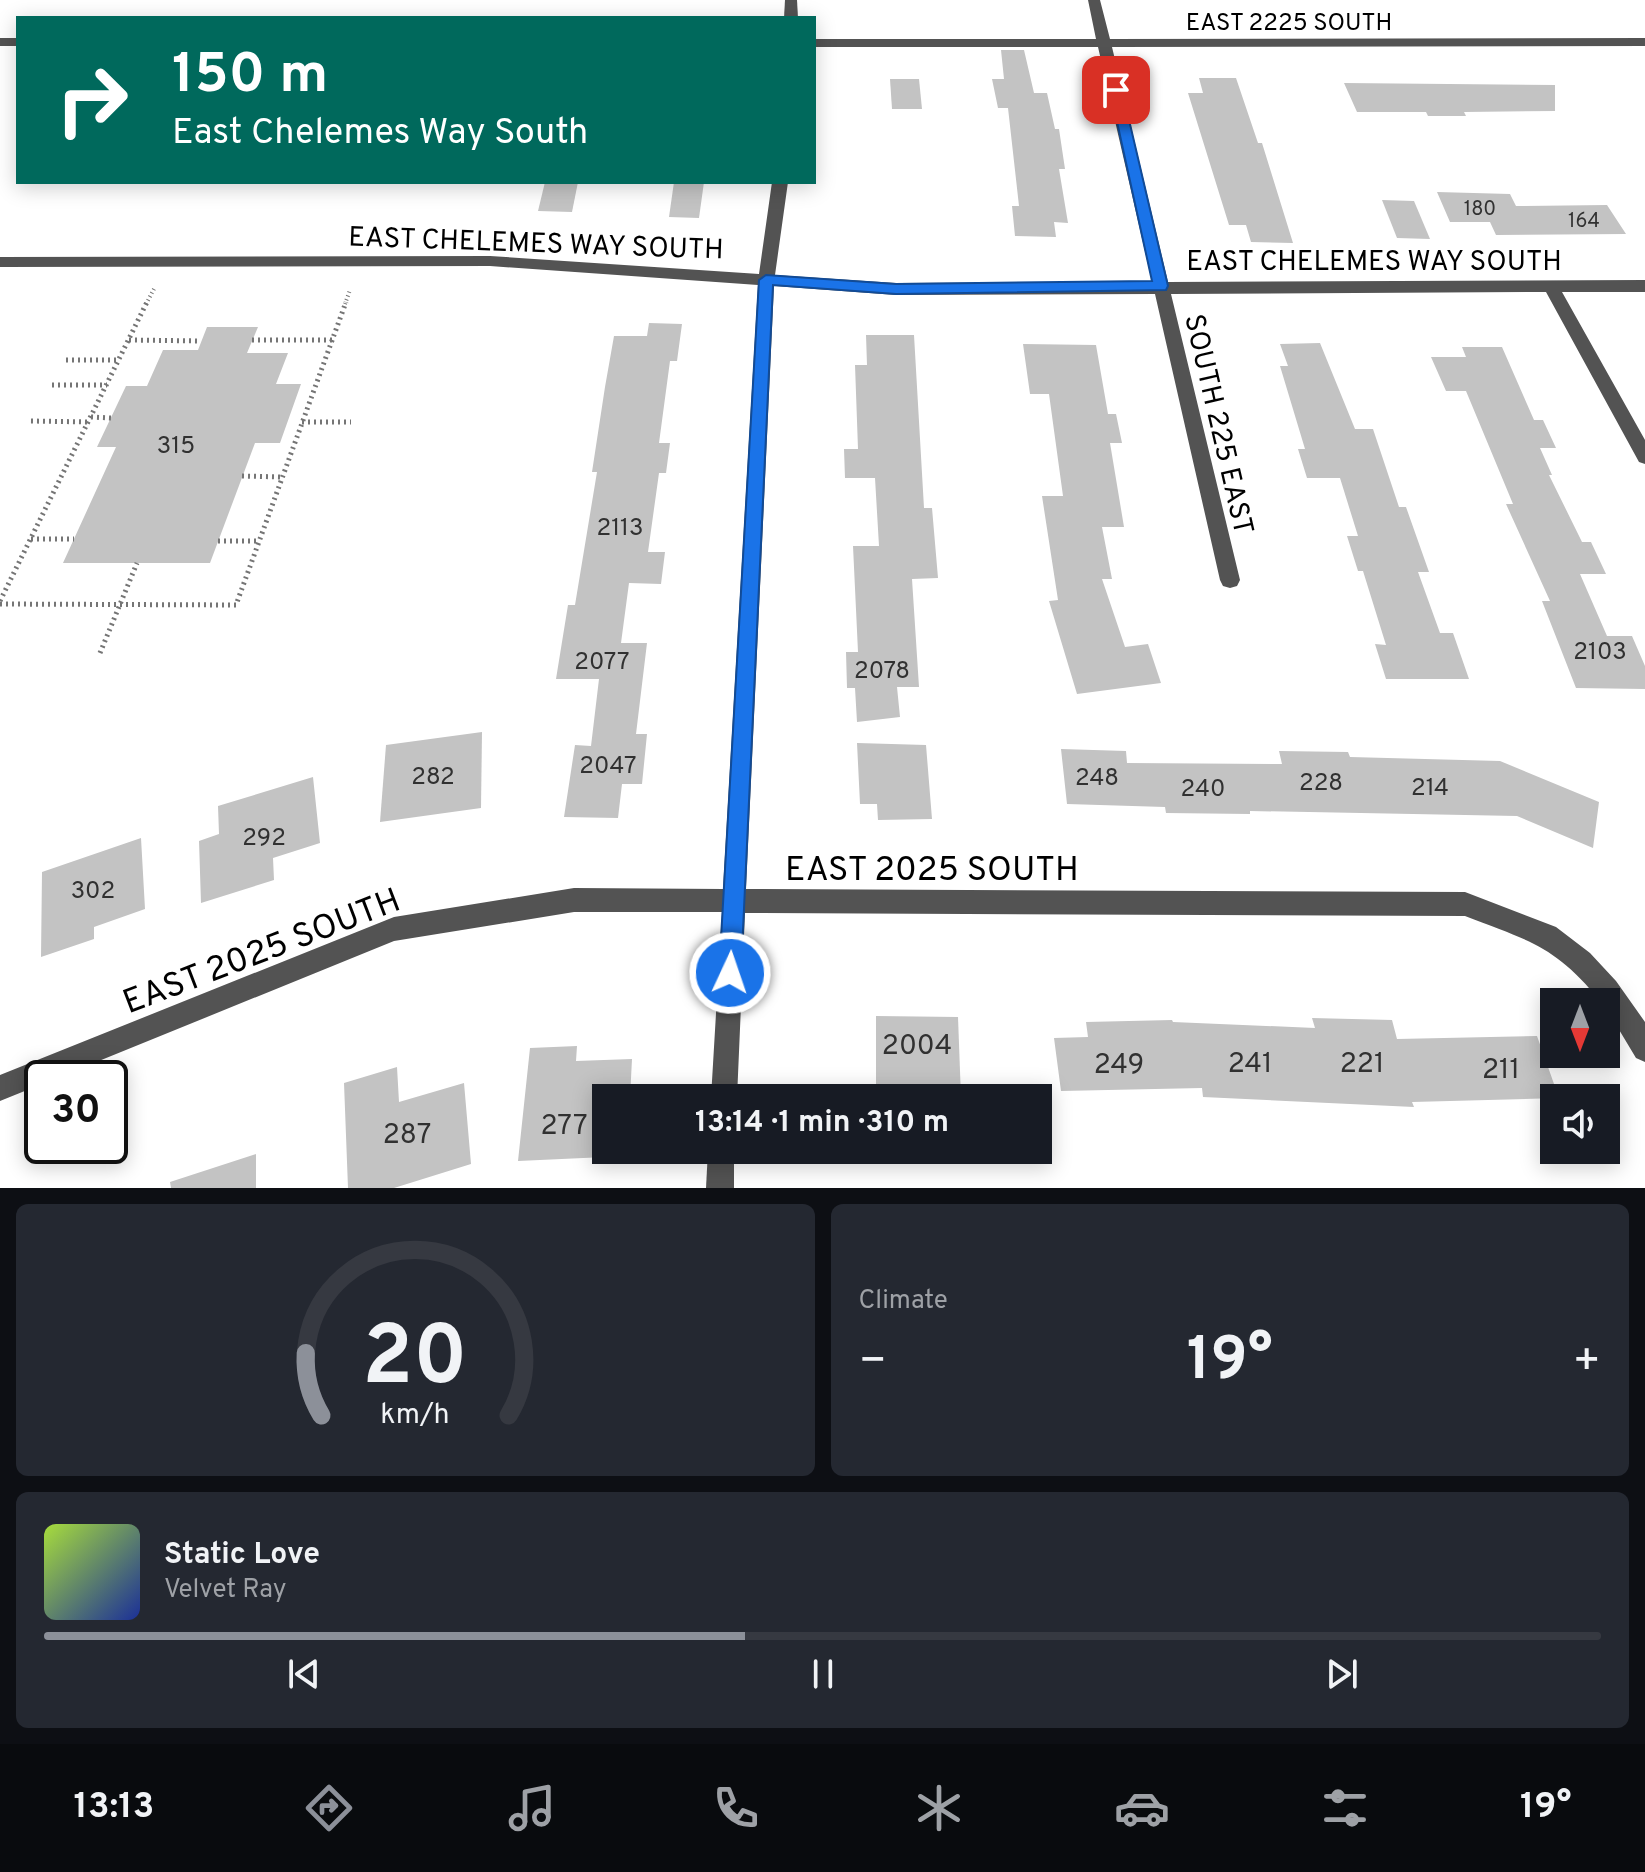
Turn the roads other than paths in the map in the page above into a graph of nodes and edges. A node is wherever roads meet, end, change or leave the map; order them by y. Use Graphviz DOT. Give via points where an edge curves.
graph roads {
  1 [pos="1094,0"];
  2 [pos="1645,42"];
  3 [pos="816,43"];
  4 [pos="1106,45"];
  5 [pos="780,184"];
  6 [pos="0,262"];
  7 [pos="766,280"];
  8 [pos="1161,286"];
  9 [pos="1551,286"];
  10 [pos="1645,286"];
  11 [pos="1645,457"];
  12 [pos="1230,580"];
  13 [pos="734,900"];
  14 [pos="1645,1049"];
  15 [pos="725,1084"];
  16 [pos="0,1088"];
  17 [pos="721,1164"];
  18 [pos="720,1188"];
  1 -- 4 [label="street, SOUTH 225 EAST"];
  2 -- 4 [label="street, EAST 2225 SOUTH"];
  3 -- 4 [label="street, EAST 2225 SOUTH"];
  4 -- 8 [label="street, SOUTH 225 EAST"];
  5 -- 7 [label="street"];
  6 -- 7 [label="street, EAST CHELEMES WAY SOUTH" via="461,261"];
  7 -- 8 [label="street, EAST CHELEMES WAY SOUTH" via="896,289"];
  7 -- 13 [label="street"];
  8 -- 9 [label="street, EAST CHELEMES WAY SOUTH"];
  8 -- 12 [label="street, SOUTH 225 EAST"];
  9 -- 10 [label="street, EAST CHELEMES WAY SOUTH"];
  9 -- 11 [label="street"];
  13 -- 14 [label="street, EAST 2025 SOUTH" via="1465,904 1555,940 1592,975 1639,1032"];
  13 -- 15 [label="street"];
  13 -- 16 [label="street, EAST 2025 SOUTH" via="574,900 394,929"];
  17 -- 18 [label="street"];
}
